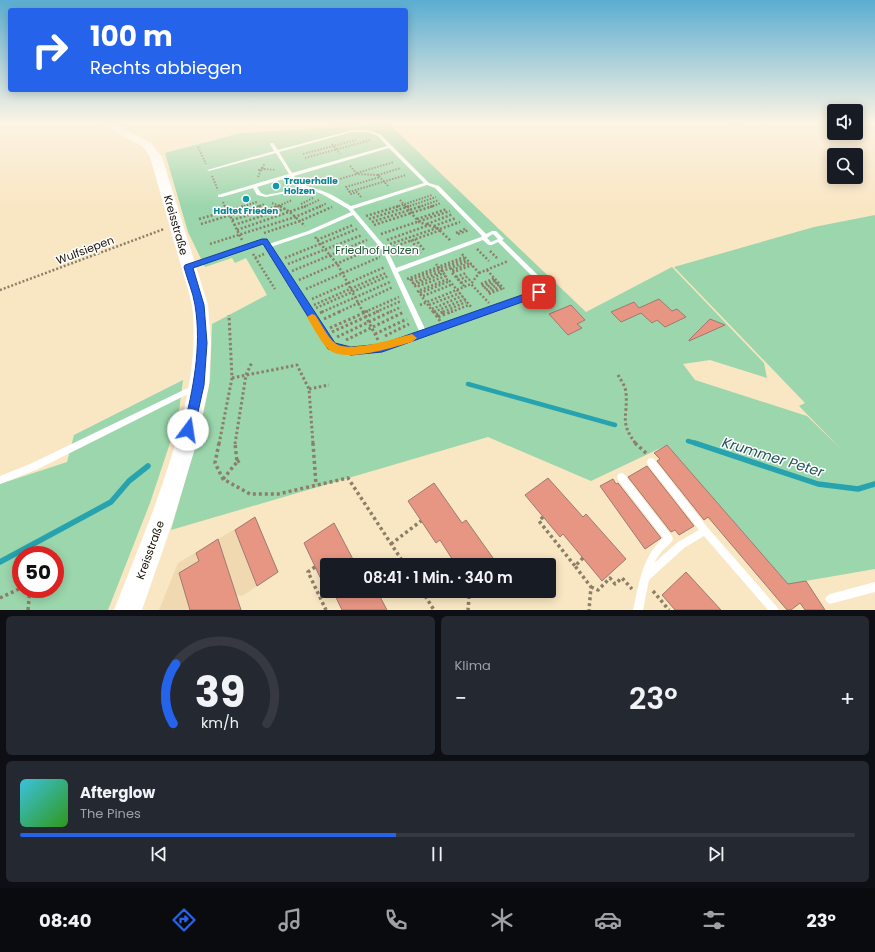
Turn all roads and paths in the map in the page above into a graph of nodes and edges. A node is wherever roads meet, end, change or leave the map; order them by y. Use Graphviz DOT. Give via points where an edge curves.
graph roads {
  1 [pos="152,150"];
  2 [pos="281,150"];
  3 [pos="300,150"];
  4 [pos="325,150"];
  5 [pos="325,150"];
  6 [pos="337,150"];
  7 [pos="376,150"];
  8 [pos="394,150"];
  9 [pos="276,152"];
  10 [pos="304,156"];
  11 [pos="402,159"];
  12 [pos="345,160"];
  13 [pos="409,166"];
  14 [pos="313,169"];
  15 [pos="209,170"];
  16 [pos="415,172"];
  17 [pos="356,173"];
  18 [pos="291,175"];
  19 [pos="379,176"];
  20 [pos="384,181"];
  21 [pos="427,184"];
  22 [pos="254,186"];
  23 [pos="310,188"];
  24 [pos="264,190"];
  25 [pos="442,191"];
  26 [pos="258,192"];
  27 [pos="349,192"];
  28 [pos="395,194"];
  29 [pos="328,195"];
  30 [pos="220,196"];
  31 [pos="336,199"];
  32 [pos="449,199"];
  33 [pos="278,201"];
  34 [pos="342,202"];
  35 [pos="269,203"];
  36 [pos="366,203"];
  37 [pos="404,204"];
  38 [pos="281,205"];
  39 [pos="225,206"];
  40 [pos="456,206"];
  41 [pos="287,208"];
  42 [pos="350,208"];
  43 [pos="409,210"];
  44 [pos="228,211"];
  45 [pos="291,212"];
  46 [pos="354,213"];
  47 [pos="411,213"];
  48 [pos="230,215"];
  49 [pos="465,215"];
  50 [pos="295,216"];
  51 [pos="358,218"];
  52 [pos="199,219"];
  53 [pos="417,219"];
  54 [pos="232,220"];
  55 [pos="300,221"];
  56 [pos="201,224"];
  57 [pos="428,224"];
  58 [pos="176,225"];
  59 [pos="234,225"];
  60 [pos="434,226"];
  61 [pos="366,227"];
  62 [pos="439,229"];
  63 [pos="237,230"];
  64 [pos="310,232"];
  65 [pos="264,233"];
  66 [pos="240,236"];
  67 [pos="485,237"];
  68 [pos="249,238"];
  69 [pos="415,239"];
  70 [pos="242,240"];
  71 [pos="411,240"];
  72 [pos="499,240"];
  73 [pos="471,242"];
  74 [pos="210,244"];
  75 [pos="322,245"];
  76 [pos="248,246"];
  77 [pos="268,246"];
  78 [pos="382,248"];
  79 [pos="417,248"];
  80 [pos="456,248"];
  81 [pos="326,250"];
  82 [pos="397,256"];
  83 [pos="428,258"];
  84 [pos="517,258"];
  85 [pos="277,261"];
  86 [pos="468,261"];
  87 [pos="489,261"];
  88 [pos="390,264"];
  89 [pos="338,265"];
  90 [pos="188,267"];
  91 [pos="280,267"];
  92 [pos="441,270"];
  93 [pos="452,270"];
  94 [pos="487,270"];
  95 [pos="466,273"];
  96 [pos="479,273"];
  97 [pos="343,274"];
  98 [pos="396,276"];
  99 [pos="468,276"];
  100 [pos="456,277"];
  101 [pos="471,279"];
  102 [pos="458,280"];
  103 [pos="411,281"];
  104 [pos="291,283"];
  105 [pos="461,283"];
  106 [pos="349,284"];
  107 [pos="453,284"];
  108 [pos="471,284"];
  109 [pos="500,284"];
  110 [pos="464,286"];
  111 [pos="274,289"];
  112 [pos="485,289"];
  113 [pos="0,290"];
  114 [pos="351,290"];
  115 [pos="457,290"];
  116 [pos="296,293"];
  117 [pos="353,293"];
  118 [pos="460,293"];
  119 [pos="422,296"];
  120 [pos="356,298"];
  121 [pos="466,300"];
  122 [pos="408,301"];
  123 [pos="427,302"];
  124 [pos="359,304"];
  125 [pos="429,305"];
  126 [pos="495,309"];
  127 [pos="307,310"];
  128 [pos="435,313"];
  129 [pos="364,314"];
  130 [pos="229,315"];
  131 [pos="478,315"];
  132 [pos="366,317"];
  133 [pos="416,318"];
  134 [pos="316,323"];
  135 [pos="369,323"];
  136 [pos="444,327"];
  137 [pos="372,329"];
  138 [pos="374,334"];
  139 [pos="424,334"];
  140 [pos="325,336"];
  141 [pos="377,340"];
  142 [pos="332,347"];
  143 [pos="382,348"];
  144 [pos="252,362"];
  145 [pos="246,375"];
  146 [pos="618,375"];
  147 [pos="232,378"];
  148 [pos="199,385"];
  149 [pos="329,385"];
  150 [pos="309,389"];
  151 [pos="242,459"];
  152 [pos="236,462"];
  153 [pos="651,462"];
  154 [pos="621,477"];
  155 [pos="223,479"];
  156 [pos="0,480"];
  157 [pos="316,485"];
  158 [pos="543,517"];
  159 [pos="421,521"];
  160 [pos="706,531"];
  161 [pos="391,544"];
  162 [pos="400,558"];
  163 [pos="583,558"];
  164 [pos="575,566"];
  165 [pos="315,567"];
  166 [pos="645,579"];
  167 [pos="591,587"];
  168 [pos="875,587"];
  169 [pos="12,592"];
  170 [pos="0,598"];
  171 [pos="29,598"];
  172 [pos="426,598"];
  173 [pos="469,598"];
  174 [pos="641,599"];
  175 [pos="830,599"];
  176 [pos="28,610"];
  177 [pos="128,610"];
  178 [pos="326,610"];
  179 [pos="434,610"];
  180 [pos="468,610"];
  181 [pos="589,610"];
  182 [pos="638,610"];
  183 [pos="669,610"];
  184 [pos="774,610"];
  1 -- 58 [label="main road, Kreisstraße"];
  2 -- 9 [label="lane"];
  3 -- 10 [label="path"];
  4 -- 10 [label="path"];
  5 -- 10 [label="path"];
  6 -- 12 [label="path"];
  7 -- 12 [label="lane"];
  8 -- 11 [label="lane"];
  9 -- 15 [label="lane"];
  9 -- 18 [label="lane"];
  10 -- 14 [label="path"];
  11 -- 13 [label="lane"];
  11 -- 17 [label="path"];
  12 -- 14 [label="lane"];
  12 -- 17 [label="path"];
  13 -- 16 [label="lane"];
  13 -- 19 [label="path"];
  14 -- 18 [label="lane"];
  16 -- 20 [label="path"];
  16 -- 21 [label="lane"];
  17 -- 19 [label="path"];
  17 -- 23 [label="path"];
  18 -- 22 [label="lane"];
  18 -- 23 [label="lane" via="297,183"];
  19 -- 20 [label="path"];
  19 -- 27 [label="path" via="346,188"];
  20 -- 27 [label="path"];
  20 -- 28 [label="path"];
  21 -- 25 [label="lane"];
  21 -- 28 [label="lane"];
  22 -- 26 [label="lane"];
  22 -- 30 [label="lane"];
  23 -- 26 [label="lane" via="266,196"];
  23 -- 29 [label="lane"];
  24 -- 26 [label="lane"];
  25 -- 32 [label="lane"];
  25 -- 37 [label="path"];
  27 -- 36 [label="path" via="357,192"];
  28 -- 36 [label="lane"];
  28 -- 37 [label="path"];
  29 -- 31 [label="lane"];
  29 -- 45 [label="path"];
  31 -- 34 [label="lane"];
  31 -- 50 [label="path"];
  32 -- 40 [label="lane"];
  32 -- 43 [label="path"];
  32 -- 47 [label="path"];
  33 -- 38 [label="path"];
  34 -- 42 [label="lane"];
  34 -- 55 [label="path"];
  35 -- 38 [label="path"];
  35 -- 44 [label="path" via="256,202"];
  35 -- 48 [label="path"];
  36 -- 42 [label="lane"];
  37 -- 43 [label="path"];
  37 -- 51 [label="path"];
  38 -- 41 [label="path"];
  38 -- 54 [label="path"];
  39 -- 44 [label="path"];
  40 -- 49 [label="lane"];
  40 -- 53 [label="path"];
  41 -- 45 [label="path"];
  41 -- 59 [label="path"];
  42 -- 46 [label="lane"];
  43 -- 47 [label="path"];
  43 -- 61 [label="path"];
  44 -- 48 [label="path"];
  44 -- 52 [label="path"];
  45 -- 50 [label="path"];
  45 -- 63 [label="path"];
  46 -- 51 [label="lane"];
  46 -- 64 [label="lane"];
  47 -- 53 [label="path"];
  47 -- 61 [label="path"];
  48 -- 54 [label="path"];
  48 -- 56 [label="path"];
  49 -- 57 [label="path"];
  49 -- 60 [label="path"];
  49 -- 62 [label="path"];
  49 -- 67 [label="lane"];
  50 -- 55 [label="path"];
  50 -- 66 [label="path"];
  51 -- 61 [label="lane"];
  53 -- 57 [label="path"];
  54 -- 59 [label="path"];
  55 -- 64 [label="path"];
  55 -- 65 [label="path"];
  57 -- 60 [label="path"];
  57 -- 78 [label="path"];
  58 -- 90 [label="main road, Kreisstraße"];
  58 -- 113 [label="path, Wulfsiepen"];
  59 -- 63 [label="path"];
  60 -- 62 [label="path"];
  61 -- 75 [label="path"];
  61 -- 78 [label="lane"];
  61 -- 81 [label="path"];
  62 -- 69 [label="path"];
  62 -- 78 [label="path"];
  62 -- 80 [label="path"];
  63 -- 66 [label="path"];
  64 -- 75 [label="path"];
  64 -- 77 [label="lane"];
  66 -- 74 [label="path"];
  67 -- 72 [label="lane" via="490,244"];
  67 -- 72 [label="lane" via="494,232 501,239"];
  67 -- 73 [label="lane"];
  68 -- 70 [label="path"];
  69 -- 71 [label="path"];
  69 -- 83 [label="path"];
  71 -- 78 [label="path"];
  71 -- 79 [label="path"];
  72 -- 84 [label="lane"];
  73 -- 80 [label="lane"];
  73 -- 87 [label="path"];
  75 -- 81 [label="path"];
  75 -- 85 [label="path"];
  76 -- 77 [label="lane" via="265,241"];
  76 -- 90 [label="lane"];
  76 -- 111 [label="path"];
  77 -- 85 [label="lane"];
  78 -- 88 [label="lane"];
  78 -- 89 [label="path"];
  78 -- 97 [label="path"];
  79 -- 82 [label="path"];
  79 -- 83 [label="path"];
  80 -- 83 [label="lane"];
  80 -- 86 [label="path"];
  81 -- 89 [label="path"];
  81 -- 91 [label="path"];
  83 -- 92 [label="path"];
  83 -- 98 [label="lane"];
  84 -- 94 [label="path"];
  84 -- 126 [label="lane" via="543,284 544,290"];
  85 -- 91 [label="lane"];
  86 -- 92 [label="path"];
  86 -- 93 [label="path"];
  86 -- 93 [label="path" via="454,272"];
  86 -- 96 [label="path"];
  88 -- 98 [label="lane"];
  88 -- 106 [label="path"];
  89 -- 97 [label="path"];
  89 -- 104 [label="path"];
  90 -- 148 [label="main road, Kreisstraße" via="200,305 202,343"];
  91 -- 104 [label="lane"];
  92 -- 93 [label="path"];
  92 -- 103 [label="path"];
  92 -- 103 [label="path"];
  93 -- 100 [label="path"];
  94 -- 96 [label="path"];
  94 -- 109 [label="path"];
  95 -- 100 [label="path"];
  96 -- 108 [label="path"];
  97 -- 106 [label="path"];
  97 -- 116 [label="path"];
  98 -- 103 [label="path"];
  98 -- 114 [label="path"];
  98 -- 117 [label="path"];
  98 -- 120 [label="path"];
  98 -- 122 [label="lane"];
  98 -- 124 [label="path"];
  99 -- 102 [label="path"];
  100 -- 102 [label="path"];
  101 -- 105 [label="path"];
  102 -- 105 [label="path"];
  104 -- 116 [label="lane"];
  105 -- 110 [label="path"];
  106 -- 114 [label="path"];
  106 -- 127 [label="path"];
  107 -- 115 [label="path"];
  107 -- 119 [label="path"];
  107 -- 119 [label="path" via="448,279 418,291"];
  108 -- 110 [label="path"];
  108 -- 126 [label="path"];
  109 -- 112 [label="path"];
  109 -- 112 [label="path"];
  109 -- 112 [label="path"];
  110 -- 115 [label="path"];
  114 -- 117 [label="path"];
  114 -- 127 [label="path"];
  115 -- 118 [label="path"];
  115 -- 123 [label="path"];
  116 -- 127 [label="lane"];
  117 -- 120 [label="path"];
  117 -- 127 [label="path"];
  118 -- 121 [label="path"];
  118 -- 125 [label="path"];
  119 -- 123 [label="path"];
  120 -- 124 [label="path"];
  120 -- 127 [label="path"];
  121 -- 128 [label="path"];
  121 -- 128 [label="path"];
  121 -- 131 [label="path"];
  122 -- 123 [label="path"];
  122 -- 129 [label="path"];
  122 -- 132 [label="path"];
  122 -- 133 [label="lane"];
  122 -- 135 [label="path"];
  122 -- 137 [label="path"];
  123 -- 125 [label="path"];
  124 -- 129 [label="path"];
  124 -- 134 [label="path"];
  125 -- 128 [label="path"];
  126 -- 131 [label="lane"];
  127 -- 134 [label="lane"];
  128 -- 136 [label="path"];
  129 -- 132 [label="path"];
  129 -- 140 [label="path"];
  130 -- 147 [label="path"];
  131 -- 136 [label="lane"];
  132 -- 135 [label="path"];
  132 -- 140 [label="path"];
  133 -- 138 [label="path"];
  133 -- 139 [label="lane"];
  133 -- 141 [label="path"];
  134 -- 140 [label="lane"];
  135 -- 137 [label="path"];
  135 -- 140 [label="path"];
  136 -- 139 [label="lane"];
  137 -- 138 [label="path"];
  137 -- 142 [label="path"];
  138 -- 141 [label="path"];
  139 -- 143 [label="lane"];
  140 -- 142 [label="lane"];
  141 -- 143 [label="path"];
  142 -- 143 [label="lane" via="351,351"];
  144 -- 145 [label="path"];
  145 -- 147 [label="path"];
  145 -- 150 [label="path" via="297,365"];
  145 -- 152 [label="path" via="235,441"];
  146 -- 153 [label="path" via="626,391 624,420 627,433 636,445 651,457"];
  147 -- 155 [label="path" via="215,463"];
  148 -- 156 [label="lane" via="33,467"];
  148 -- 177 [label="main road, Kreisstraße" via="185,445 161,522"];
  149 -- 150 [label="path"];
  150 -- 157 [label="path"];
  151 -- 152 [label="path"];
  152 -- 155 [label="path"];
  153 -- 160 [label="lane"];
  154 -- 166 [label="lane" via="669,539 657,548 650,560"];
  155 -- 157 [label="path" via="250,494 278,494"];
  157 -- 161 [label="path" via="348,478"];
  158 -- 164 [label="path" via="539,521"];
  159 -- 161 [label="path"];
  160 -- 166 [label="lane" via="681,545"];
  160 -- 184 [label="lane"];
  161 -- 162 [label="path"];
  163 -- 164 [label="path"];
  164 -- 167 [label="path"];
  165 -- 178 [label="path" via="308,572"];
  166 -- 174 [label="lane"];
  166 -- 183 [label="path"];
  167 -- 174 [label="path" via="598,590 610,578 615,584 622,578"];
  167 -- 181 [label="path"];
  168 -- 175 [label="lane"];
  169 -- 170 [label="path"];
  171 -- 176 [label="path"];
  172 -- 179 [label="path"];
  173 -- 180 [label="path"];
  174 -- 182 [label="lane"];
}
